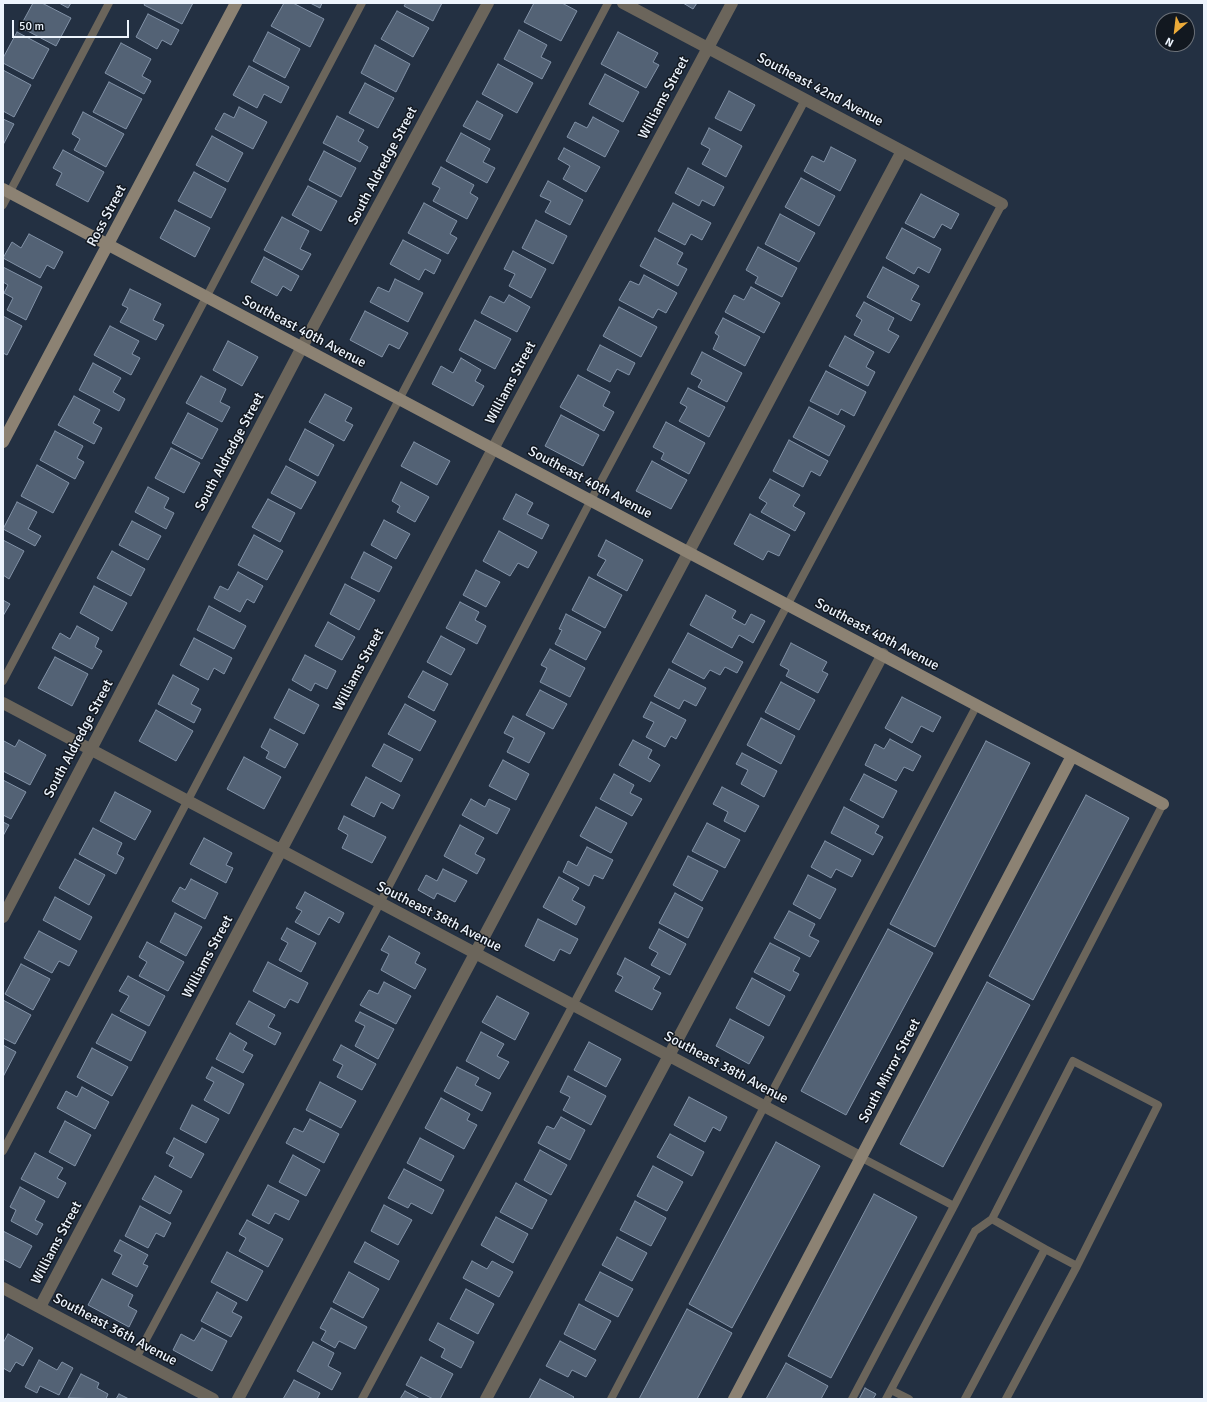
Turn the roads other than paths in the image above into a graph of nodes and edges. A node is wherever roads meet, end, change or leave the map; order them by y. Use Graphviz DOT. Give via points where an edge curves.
graph roads {
  1 [pos="109,3"];
  2 [pos="236,3"];
  3 [pos="362,3"];
  4 [pos="488,3"];
  5 [pos="608,3"];
  6 [pos="623,3"];
  7 [pos="732,3"];
  8 [pos="708,48"];
  9 [pos="805,100"];
  10 [pos="902,151"];
  11 [pos="6,191"];
  12 [pos="1002,204"];
  13 [pos="3,205"];
  14 [pos="109,245"];
  15 [pos="206,298"];
  16 [pos="302,347"];
  17 [pos="399,399"];
  18 [pos="3,442"];
  19 [pos="493,448"];
  20 [pos="591,500"];
  21 [pos="689,551"];
  22 [pos="787,604"];
  23 [pos="883,654"];
  24 [pos="3,682"];
  25 [pos="3,703"];
  26 [pos="977,705"];
  27 [pos="91,749"];
  28 [pos="1072,756"];
  29 [pos="188,800"];
  30 [pos="1163,804"];
  31 [pos="282,850"];
  32 [pos="380,903"];
  33 [pos="3,917"];
  34 [pos="476,952"];
  35 [pos="573,1004"];
  36 [pos="669,1055"];
  37 [pos="765,1105"];
  38 [pos="3,1151"];
  39 [pos="862,1158"];
  40 [pos="954,1206"];
  41 [pos="992,1219"];
  42 [pos="1045,1248"];
  43 [pos="1077,1266"];
  44 [pos="3,1288"];
  45 [pos="40,1307"];
  46 [pos="136,1358"];
  47 [pos="891,1390"];
  48 [pos="213,1399"];
  49 [pos="238,1399"];
  50 [pos="362,1399"];
  51 [pos="486,1399"];
  52 [pos="611,1399"];
  53 [pos="734,1399"];
  54 [pos="852,1399"];
  55 [pos="886,1399"];
  56 [pos="909,1399"];
  57 [pos="965,1399"];
  58 [pos="1006,1399"];
  1 -- 11 [label="lane"];
  2 -- 14 [label="street, Ross Street"];
  3 -- 15 [label="lane"];
  4 -- 16 [label="street, South Aldredge Street"];
  5 -- 17 [label="lane"];
  6 -- 8 [label="street, Southeast 42nd Avenue"];
  7 -- 8 [label="street, Williams Street"];
  8 -- 9 [label="street, Southeast 42nd Avenue"];
  8 -- 19 [label="street, Williams Street"];
  9 -- 10 [label="street, Southeast 42nd Avenue"];
  9 -- 20 [label="lane"];
  10 -- 12 [label="street, Southeast 42nd Avenue"];
  10 -- 21 [label="street"];
  11 -- 13 [label="lane"];
  11 -- 14 [label="street, Southeast 40th Avenue"];
  12 -- 22 [label="lane"];
  14 -- 15 [label="street, Southeast 40th Avenue"];
  14 -- 18 [label="street, Ross Street"];
  15 -- 16 [label="street, Southeast 40th Avenue"];
  15 -- 24 [label="lane"];
  16 -- 17 [label="street, Southeast 40th Avenue"];
  16 -- 27 [label="street, South Aldredge Street"];
  17 -- 19 [label="street, Southeast 40th Avenue"];
  17 -- 29 [label="lane"];
  19 -- 20 [label="street, Southeast 40th Avenue"];
  19 -- 31 [label="street, Williams Street"];
  20 -- 21 [label="street, Southeast 40th Avenue"];
  20 -- 32 [label="lane"];
  21 -- 22 [label="street, Southeast 40th Avenue"];
  21 -- 34 [label="street"];
  22 -- 23 [label="street, Southeast 40th Avenue"];
  22 -- 35 [label="lane"];
  23 -- 26 [label="street, Southeast 40th Avenue"];
  23 -- 36 [label="street"];
  25 -- 27 [label="street, Southeast 38th Avenue"];
  26 -- 28 [label="street, Southeast 40th Avenue"];
  26 -- 37 [label="lane"];
  27 -- 29 [label="street, Southeast 38th Avenue"];
  27 -- 33 [label="street, South Aldredge Street"];
  28 -- 30 [label="street, Southeast 40th Avenue"];
  28 -- 39 [label="street, South Mirror Street"];
  29 -- 31 [label="street, Southeast 38th Avenue"];
  29 -- 38 [label="lane"];
  30 -- 40 [label="lane"];
  31 -- 32 [label="street, Southeast 38th Avenue"];
  31 -- 45 [label="street, Williams Street"];
  32 -- 34 [label="street, Southeast 38th Avenue"];
  32 -- 46 [label="lane"];
  34 -- 35 [label="street, Southeast 38th Avenue"];
  34 -- 49 [label="street"];
  35 -- 36 [label="street, Southeast 38th Avenue"];
  35 -- 50 [label="lane"];
  36 -- 37 [label="street, Southeast 38th Avenue"];
  36 -- 51 [label="street"];
  37 -- 39 [label="street, Southeast 38th Avenue"];
  37 -- 52 [label="lane"];
  39 -- 40 [label="lane"];
  39 -- 53 [label="street, South Mirror Street"];
  40 -- 54 [label="lane"];
  41 -- 42 [label="lane"];
  41 -- 43 [label="lane" via="1073,1061 1158,1105"];
  41 -- 47 [label="lane" via="975,1231"];
  42 -- 43 [label="lane"];
  42 -- 57 [label="lane"];
  43 -- 58 [label="lane"];
  44 -- 45 [label="street, Southeast 36th Avenue"];
  45 -- 46 [label="street, Southeast 36th Avenue"];
  46 -- 48 [label="street, Southeast 36th Avenue"];
  47 -- 55 [label="lane"];
  47 -- 56 [label="lane"];
}
